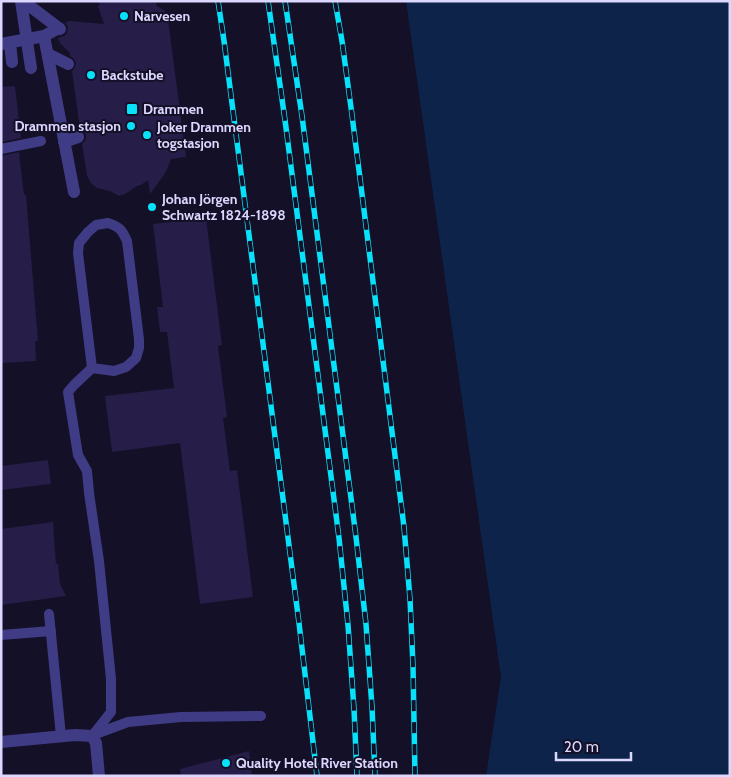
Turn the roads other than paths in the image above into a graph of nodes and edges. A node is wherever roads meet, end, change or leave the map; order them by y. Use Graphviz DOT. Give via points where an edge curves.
graph roads {
  1 [pos="22,1"];
  2 [pos="44,36"];
  3 [pos="28,40"];
  4 [pos="5,44"];
  5 [pos="48,54"];
  6 [pos="69,59"];
  7 [pos="12,62"];
  8 [pos="31,68"];
  9 [pos="78,137"];
  10 [pos="41,141"];
  11 [pos="64,142"];
  12 [pos="1,149"];
  13 [pos="74,192"];
  14 [pos="92,368"];
  15 [pos="49,614"];
  16 [pos="50,631"];
  17 [pos="1,635"];
  18 [pos="261,716"];
  19 [pos="62,736"];
  20 [pos="92,736"];
  21 [pos="1,742"];
  22 [pos="99,776"];
  1 -- 2 [label="street" via="59,28"];
  1 -- 3 [label="street"];
  2 -- 3 [label="street"];
  2 -- 5 [label="street"];
  3 -- 4 [label="street"];
  3 -- 8 [label="street"];
  4 -- 7 [label="street"];
  5 -- 6 [label="street"];
  5 -- 11 [label="street"];
  9 -- 11 [label="street"];
  10 -- 12 [label="lane"];
  11 -- 13 [label="street"];
  14 -- 14 [label="lane" via="114,371 126,367 136,358 139,348 127,242 123,231 108,223 96,225 79,243"];
  14 -- 20 [label="lane" via="68,392 78,455 87,471 111,679 111,712"];
  15 -- 16 [label="lane"];
  16 -- 17 [label="lane"];
  16 -- 19 [label="lane"];
  18 -- 20 [label="lane" via="181,717 128,722"];
  19 -- 20 [label="street"];
  19 -- 21 [label="street"];
  20 -- 22 [label="street" via="96,744"];
}
